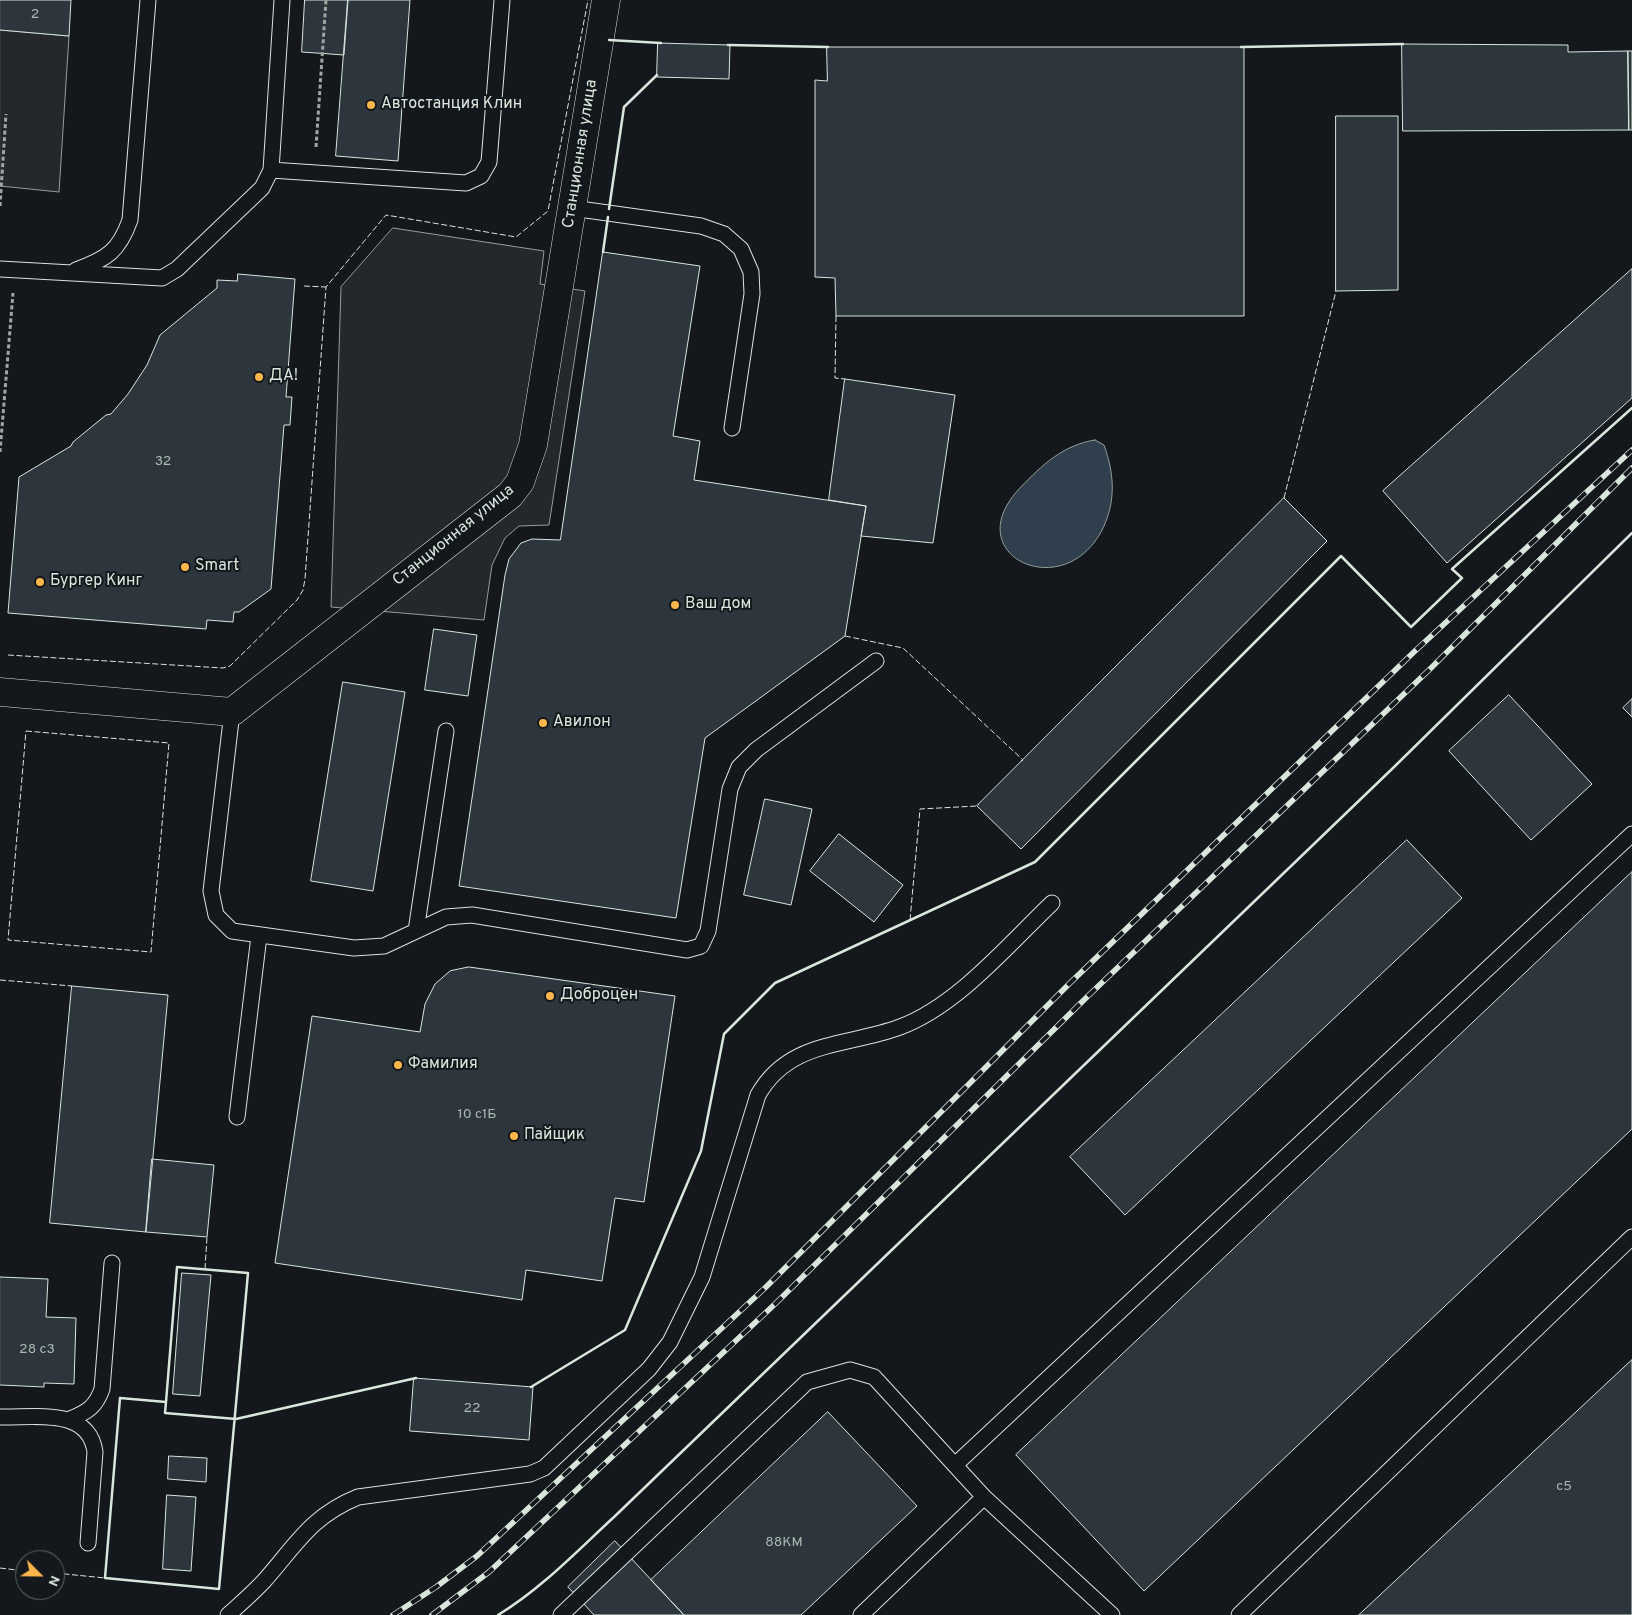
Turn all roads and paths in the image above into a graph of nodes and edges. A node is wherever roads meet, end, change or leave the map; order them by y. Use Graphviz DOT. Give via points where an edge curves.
graph roads {
  1 [pos="148,0"];
  2 [pos="282,0"];
  3 [pos="326,0"];
  4 [pos="502,0"];
  5 [pos="606,0"];
  6 [pos="6,114"];
  7 [pos="271,170"];
  8 [pos="314,172"];
  9 [pos="1,177"];
  10 [pos="0,206"];
  11 [pos="572,208"];
  12 [pos="7,269"];
  13 [pos="71,272"];
  14 [pos="732,428"];
  15 [pos="0,452"];
  16 [pos="876,661"];
  17 [pos="0,692"];
  18 [pos="232,712"];
  19 [pos="446,731"];
  20 [pos="1632,834"];
  21 [pos="1052,903"];
  22 [pos="416,931"];
  23 [pos="259,936"];
  24 [pos="237,1117"];
  25 [pos="1632,1236"];
  26 [pos="112,1262"];
  27 [pos="0,1417"];
  28 [pos="70,1419"];
  29 [pos="955,1465"];
  30 [pos="984,1497"];
  31 [pos="88,1543"];
  32 [pos="228,1615"];
  33 [pos="562,1615"];
  34 [pos="861,1615"];
  35 [pos="1112,1615"];
  36 [pos="1239,1615"];
  1 -- 13 [label="lane" via="130,220 115,250 102,260"];
  2 -- 7 [label="lane"];
  3 -- 8 [label="path"];
  4 -- 8 [label="lane" via="489,162 481,176 466,183"];
  5 -- 11 [label="street, Станционная улица"];
  6 -- 9 [label="path"];
  7 -- 8 [label="lane"];
  7 -- 13 [label="lane" via="262,188 177,270 162,278"];
  9 -- 10 [label="path"];
  11 -- 14 [label="lane" via="701,226 724,234 742,249 751,272 752,294"];
  11 -- 18 [label="street, Станционная улица" via="533,446 520,482 510,495"];
  12 -- 13 [label="lane"];
  12 -- 15 [label="path"];
  16 -- 22 [label="lane" via="756,750 739,767 730,788 708,931 702,946 688,950 472,915 446,916"];
  17 -- 18 [label="street"];
  18 -- 23 [label="lane" via="211,891 216,915 232,931"];
  19 -- 22 [label="lane"];
  20 -- 29 [label="lane"];
  21 -- 32 [label="lane" via="949,1001 925,1016 898,1028 805,1053 786,1062 768,1077 758,1095 702,1277 670,1342 649,1369 544,1468 530,1474 358,1497 335,1506 301,1536 264,1581"];
  22 -- 23 [label="lane" via="384,946 354,948"];
  23 -- 24 [label="lane"];
  25 -- 36 [label="lane"];
  26 -- 28 [label="lane" via="102,1389 97,1403 87,1412"];
  27 -- 28 [label="lane"];
  28 -- 31 [label="lane" via="85,1428 93,1439 95,1452"];
  29 -- 30 [label="lane"];
  29 -- 33 [label="lane" via="874,1377 850,1370 807,1382"];
  30 -- 34 [label="lane"];
  30 -- 35 [label="lane"];
}
